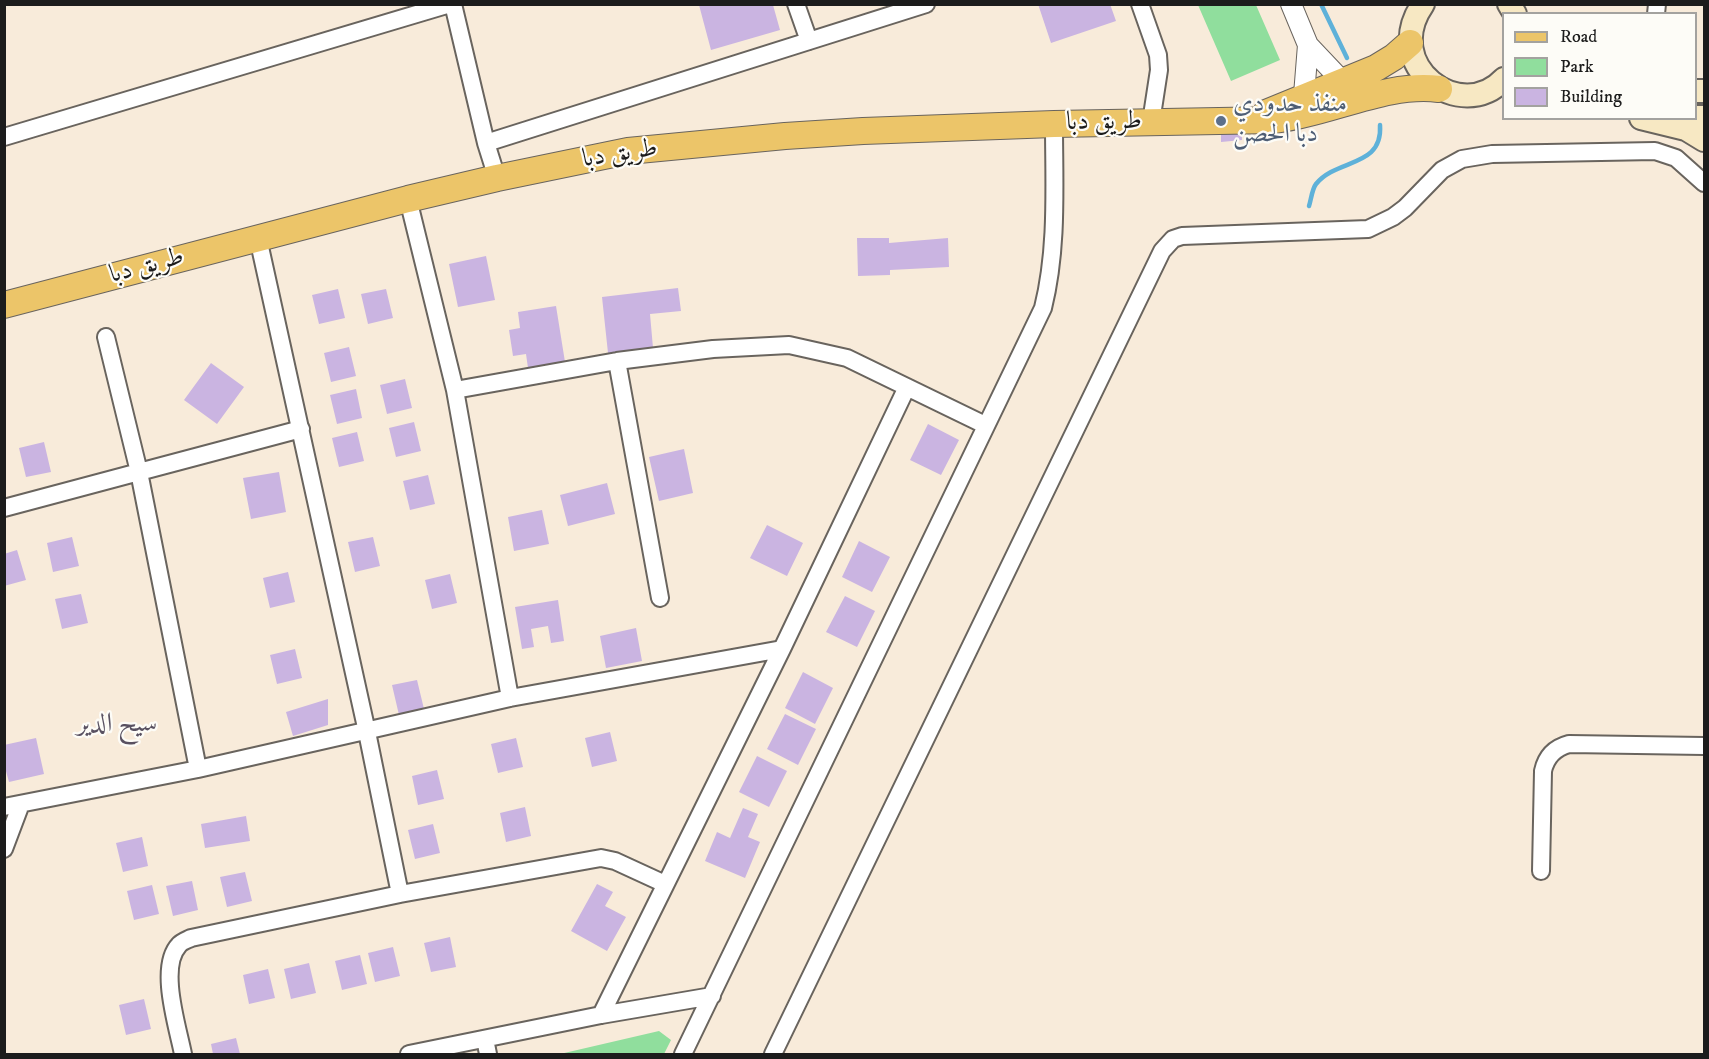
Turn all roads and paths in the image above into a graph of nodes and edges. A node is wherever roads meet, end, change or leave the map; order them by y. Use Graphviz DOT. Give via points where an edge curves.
graph roads {
  1 [pos="452,4"];
  2 [pos="796,4"];
  3 [pos="926,4"];
  4 [pos="1140,4"];
  5 [pos="1291,4"];
  6 [pos="1419,8"];
  7 [pos="808,41"];
  8 [pos="1410,43"];
  9 [pos="1308,45"];
  10 [pos="1343,81"];
  11 [pos="1439,88"];
  12 [pos="1498,88"];
  13 [pos="1307,105"];
  14 [pos="1649,120"];
  15 [pos="1151,122"];
  16 [pos="1054,124"];
  17 [pos="4,137"];
  18 [pos="1704,140"];
  19 [pos="486,142"];
  20 [pos="497,178"];
  21 [pos="1704,183"];
  22 [pos="408,199"];
  23 [pos="258,238"];
  24 [pos="4,305"];
  25 [pos="106,337"];
  26 [pos="617,361"];
  27 [pos="907,387"];
  28 [pos="455,390"];
  29 [pos="985,425"];
  30 [pos="300,429"];
  31 [pos="139,472"];
  32 [pos="4,508"];
  33 [pos="660,598"];
  34 [pos="782,649"];
  35 [pos="510,698"];
  36 [pos="367,732"];
  37 [pos="1704,746"];
  38 [pos="198,769"];
  39 [pos="21,804"];
  40 [pos="4,807"];
  41 [pos="4,849"];
  42 [pos="1541,871"];
  43 [pos="665,884"];
  44 [pos="400,894"];
  45 [pos="712,996"];
  46 [pos="601,1015"];
  47 [pos="486,1047"];
  48 [pos="183,1054"];
  49 [pos="409,1054"];
  50 [pos="684,1054"];
  51 [pos="773,1054"];
  1 -- 17 [label="street"];
  1 -- 19 [label="street"];
  2 -- 7 [label="street"];
  3 -- 7 [label="street"];
  4 -- 15 [label="street" via="1158,55"];
  5 -- 9 [label="street"];
  6 -- 8 [label="main road"];
  7 -- 19 [label="street"];
  8 -- 10 [label="main road, طريق دبا" via="1385,63"];
  8 -- 11 [label="main road" via="1414,61 1424,77"];
  9 -- 10 [label="street"];
  9 -- 13 [label="street"];
  10 -- 13 [label="main road, طريق دبا"];
  11 -- 12 [label="main road" via="1470,95"];
  11 -- 13 [label="main road, طريق دبا" via="1399,90"];
  13 -- 15 [label="main road, طريق دبا" via="1252,119"];
  14 -- 18 [label="main road" via="1686,129"];
  15 -- 16 [label="main road, طريق دبا"];
  16 -- 20 [label="main road, طريق دبا" via="863,131 628,151"];
  16 -- 29 [label="street" via="1054,253 1050,281 1043,308"];
  19 -- 20 [label="street"];
  20 -- 22 [label="main road, طريق دبا"];
  21 -- 51 [label="street" via="1676,158 1655,151 1492,154 1451,164 1405,208 1368,229 1173,239 1162,251"];
  22 -- 23 [label="main road, طريق دبا"];
  22 -- 28 [label="street"];
  23 -- 24 [label="main road, طريق دبا"];
  23 -- 30 [label="street"];
  25 -- 31 [label="street"];
  26 -- 27 [label="street" via="713,349 789,345 847,358"];
  26 -- 28 [label="street"];
  26 -- 33 [label="street"];
  27 -- 29 [label="street"];
  27 -- 34 [label="street"];
  28 -- 35 [label="street"];
  29 -- 45 [label="street"];
  30 -- 31 [label="street"];
  30 -- 36 [label="street"];
  31 -- 32 [label="street"];
  31 -- 38 [label="street"];
  34 -- 35 [label="street"];
  34 -- 43 [label="street"];
  35 -- 36 [label="street"];
  36 -- 38 [label="street"];
  36 -- 44 [label="street"];
  37 -- 42 [label="street" via="1569,744 1557,749 1542,771"];
  38 -- 39 [label="street"];
  39 -- 40 [label="street"];
  39 -- 41 [label="street"];
  43 -- 44 [label="street" via="601,858"];
  43 -- 46 [label="street"];
  44 -- 48 [label="street" via="191,938 178,946 170,966 170,991"];
  45 -- 46 [label="street"];
  45 -- 50 [label="street"];
  46 -- 47 [label="street"];
  47 -- 49 [label="street"];
}
